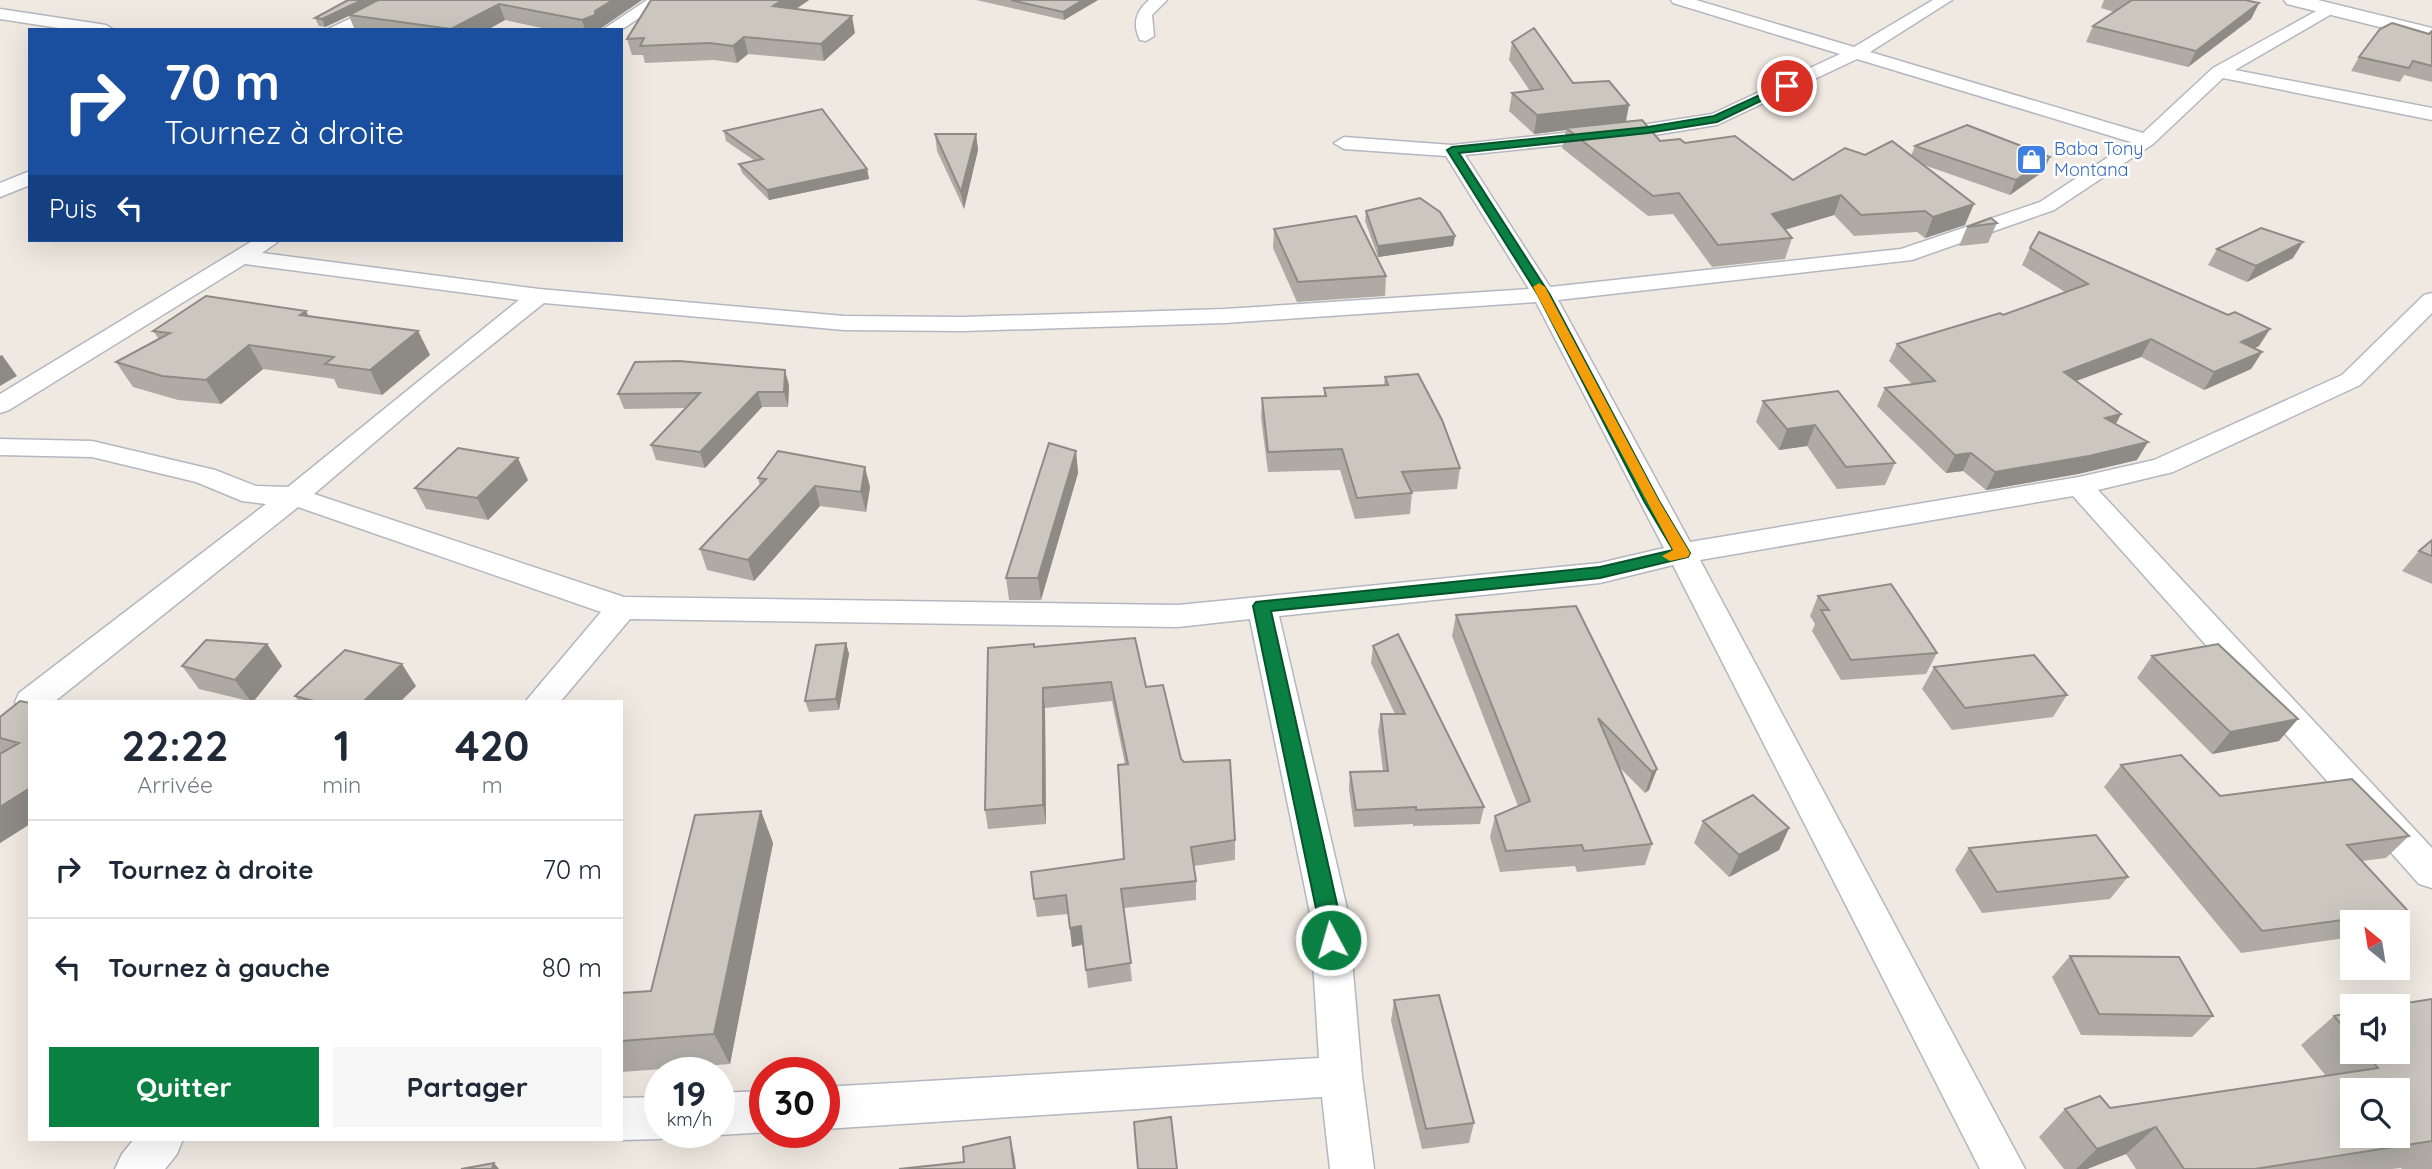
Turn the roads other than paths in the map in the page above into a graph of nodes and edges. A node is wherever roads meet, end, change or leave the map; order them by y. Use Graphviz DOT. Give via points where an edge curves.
graph roads {
  1 [pos="401,0"];
  2 [pos="658,0"];
  3 [pos="1159,0"];
  4 [pos="1679,0"];
  5 [pos="1944,0"];
  6 [pos="2294,0"];
  7 [pos="2329,9"];
  8 [pos="0,14"];
  9 [pos="93,28"];
  10 [pos="342,28"];
  11 [pos="613,28"];
  12 [pos="2432,34"];
  13 [pos="1146,36"];
  14 [pos="1858,52"];
  15 [pos="2220,72"];
  16 [pos="2432,114"];
  17 [pos="2146,140"];
  18 [pos="1344,143"];
  19 [pos="1452,150"];
  20 [pos="28,178"];
  21 [pos="10,188"];
  22 [pos="266,242"];
  23 [pos="240,257"];
  24 [pos="1544,295"];
  25 [pos="539,296"];
  26 [pos="2432,300"];
  27 [pos="0,405"];
  28 [pos="0,447"];
  29 [pos="2079,486"];
  30 [pos="293,496"];
  31 [pos="1682,553"];
  32 [pos="1262,606"];
  33 [pos="622,608"];
  34 [pos="34,700"];
  35 [pos="543,700"];
  36 [pos="2432,873"];
  37 [pos="1341,1076"];
  38 [pos="840,1107"];
  39 [pos="644,1118"];
  40 [pos="623,1119"];
  41 [pos="160,1141"];
  42 [pos="137,1169"];
  43 [pos="1352,1169"];
  44 [pos="2003,1169"];
  1 -- 10 [label="street"];
  2 -- 11 [label="street"];
  3 -- 13 [label="street" via="1141,21"];
  4 -- 14 [label="street"];
  5 -- 14 [label="street"];
  6 -- 7 [label="street"];
  7 -- 12 [label="street"];
  7 -- 15 [label="street"];
  8 -- 9 [label="street"];
  14 -- 17 [label="street"];
  14 -- 19 [label="street" via="1717,119"];
  15 -- 16 [label="street"];
  15 -- 17 [label="street"];
  17 -- 24 [label="street" via="2047,206 1904,255"];
  18 -- 19 [label="street"];
  19 -- 24 [label="street"];
  20 -- 21 [label="street"];
  22 -- 23 [label="street"];
  23 -- 25 [label="street"];
  23 -- 27 [label="street"];
  24 -- 25 [label="street" via="1226,316 963,324 844,323"];
  24 -- 31 [label="street"];
  25 -- 30 [label="street"];
  26 -- 29 [label="street" via="2351,380 2163,466"];
  28 -- 30 [label="street" via="92,449 205,477 252,495"];
  29 -- 31 [label="street"];
  29 -- 36 [label="street"];
  30 -- 33 [label="street"];
  30 -- 34 [label="street"];
  31 -- 32 [label="street" via="1600,573"];
  31 -- 44 [label="street"];
  32 -- 33 [label="street" via="1178,616"];
  32 -- 37 [label="street" via="1329,913"];
  33 -- 35 [label="street"];
  37 -- 38 [label="street"];
  37 -- 43 [label="street"];
  39 -- 40 [label="street"];
  41 -- 42 [label="street"];
}
